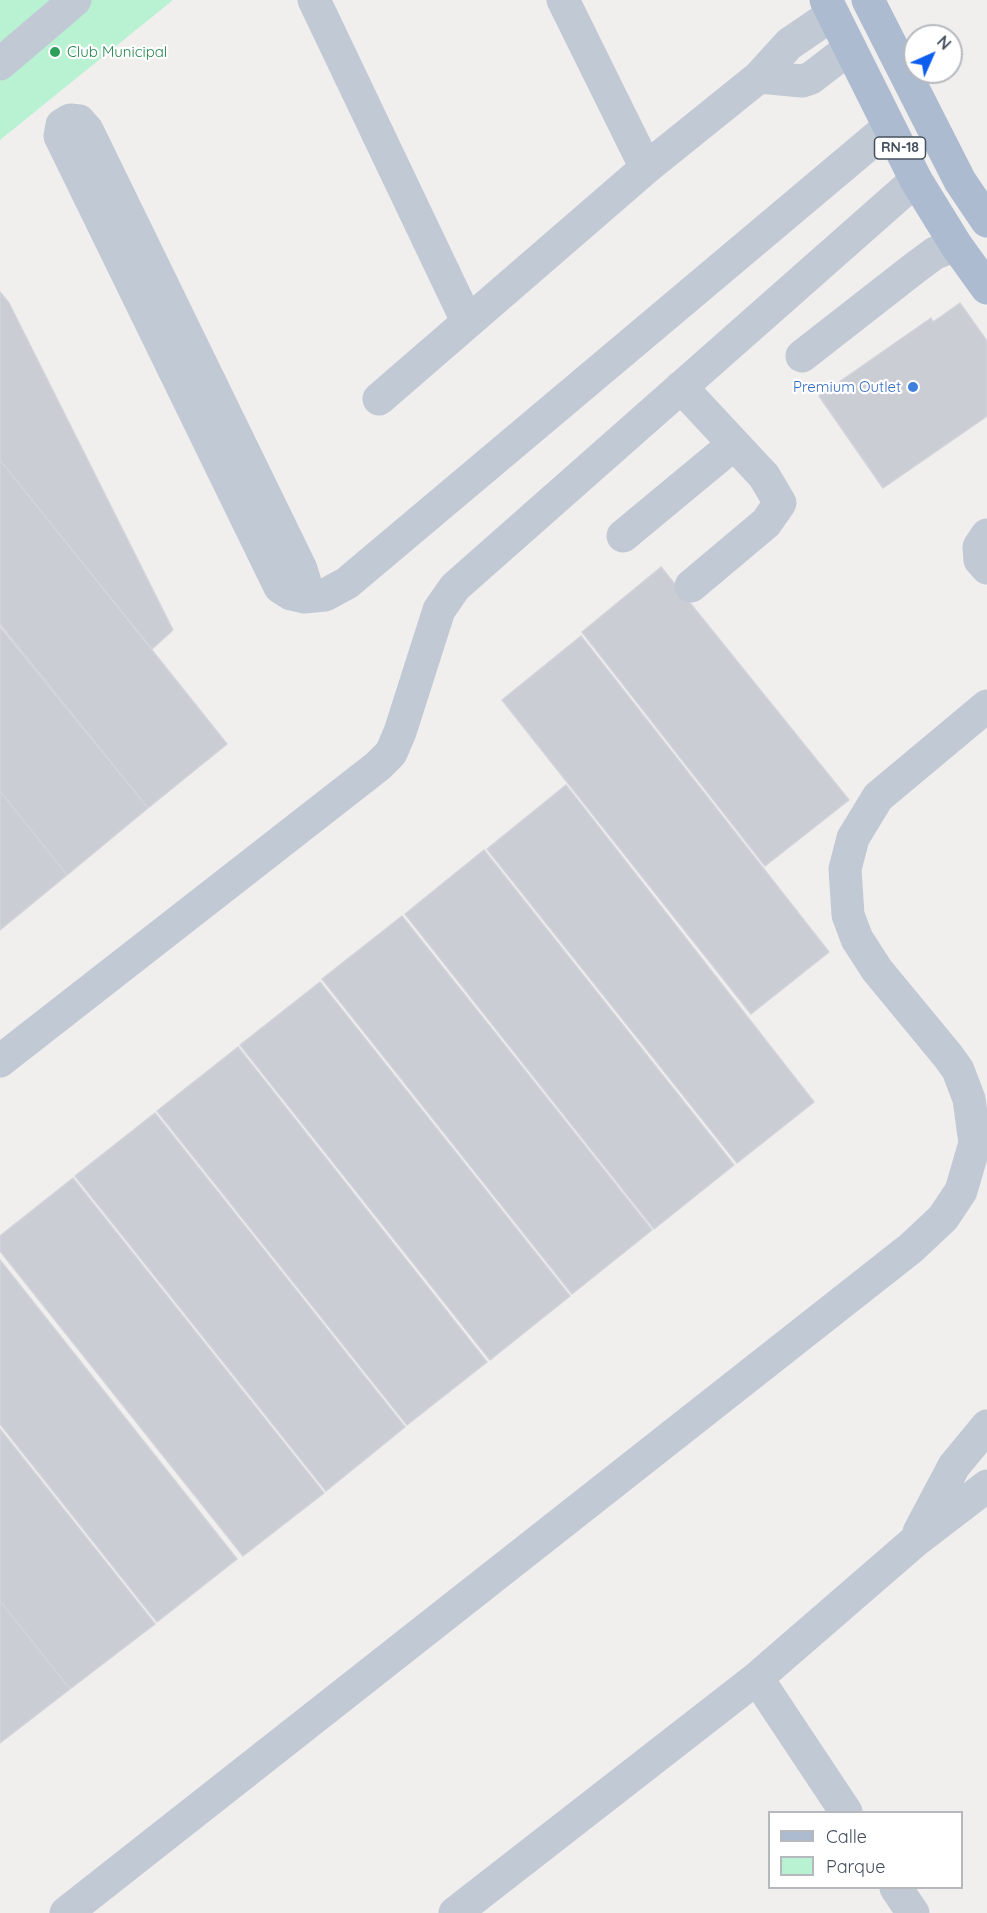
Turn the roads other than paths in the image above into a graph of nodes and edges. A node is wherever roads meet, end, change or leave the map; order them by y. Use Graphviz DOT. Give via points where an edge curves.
graph roads {
  1 [pos="75,0"];
  2 [pos="314,0"];
  3 [pos="563,0"];
  4 [pos="868,0"];
  5 [pos="830,7"];
  6 [pos="838,57"];
  7 [pos="0,64"];
  8 [pos="759,77"];
  9 [pos="889,128"];
  10 [pos="646,168"];
  11 [pos="916,180"];
  12 [pos="987,221"];
  13 [pos="956,245"];
  14 [pos="146,282"];
  15 [pos="987,288"];
  16 [pos="467,321"];
  17 [pos="802,356"];
  18 [pos="681,387"];
  19 [pos="379,399"];
  20 [pos="734,444"];
  21 [pos="987,535"];
  22 [pos="623,536"];
  23 [pos="987,568"];
  24 [pos="691,586"];
  25 [pos="987,706"];
  26 [pos="0,1061"];
  27 [pos="987,1426"];
  28 [pos="987,1486"];
  29 [pos="914,1542"];
  30 [pos="757,1678"];
  31 [pos="845,1811"];
  32 [pos="897,1889"];
  33 [pos="66,1913"];
  34 [pos="455,1913"];
  35 [pos="913,1913"];
  1 -- 7 [label="street"];
  2 -- 16 [label="street"];
  3 -- 10 [label="street"];
  4 -- 12 [label="main road, RN-18" via="960,182"];
  5 -- 6 [label="main road, RN-18"];
  5 -- 8 [label="street"];
  6 -- 8 [label="street" via="802,81"];
  6 -- 9 [label="main road, RN-18"];
  8 -- 10 [label="street"];
  9 -- 11 [label="main road, RN-18"];
  9 -- 14 [label="street" via="347,583 324,595 304,597 302,569"];
  10 -- 16 [label="street"];
  11 -- 13 [label="main road, RN-18"];
  11 -- 18 [label="street"];
  13 -- 15 [label="main road, RN-18"];
  13 -- 17 [label="street" via="935,253"];
  16 -- 19 [label="street"];
  18 -- 20 [label="street"];
  18 -- 26 [label="street" via="455,587 439,610 391,753 378,766"];
  20 -- 22 [label="street"];
  20 -- 24 [label="street" via="764,476 780,503 766,523"];
  21 -- 23 [label="street" via="979,547 980,560"];
  25 -- 33 [label="street" via="878,797 856,831 846,858 848,915 862,948 958,1070 969,1099 975,1143 962,1191 944,1218"];
  27 -- 29 [label="street" via="954,1466"];
  28 -- 29 [label="street"];
  29 -- 30 [label="street"];
  30 -- 31 [label="street"];
  30 -- 34 [label="street"];
  32 -- 35 [label="street"];
}
